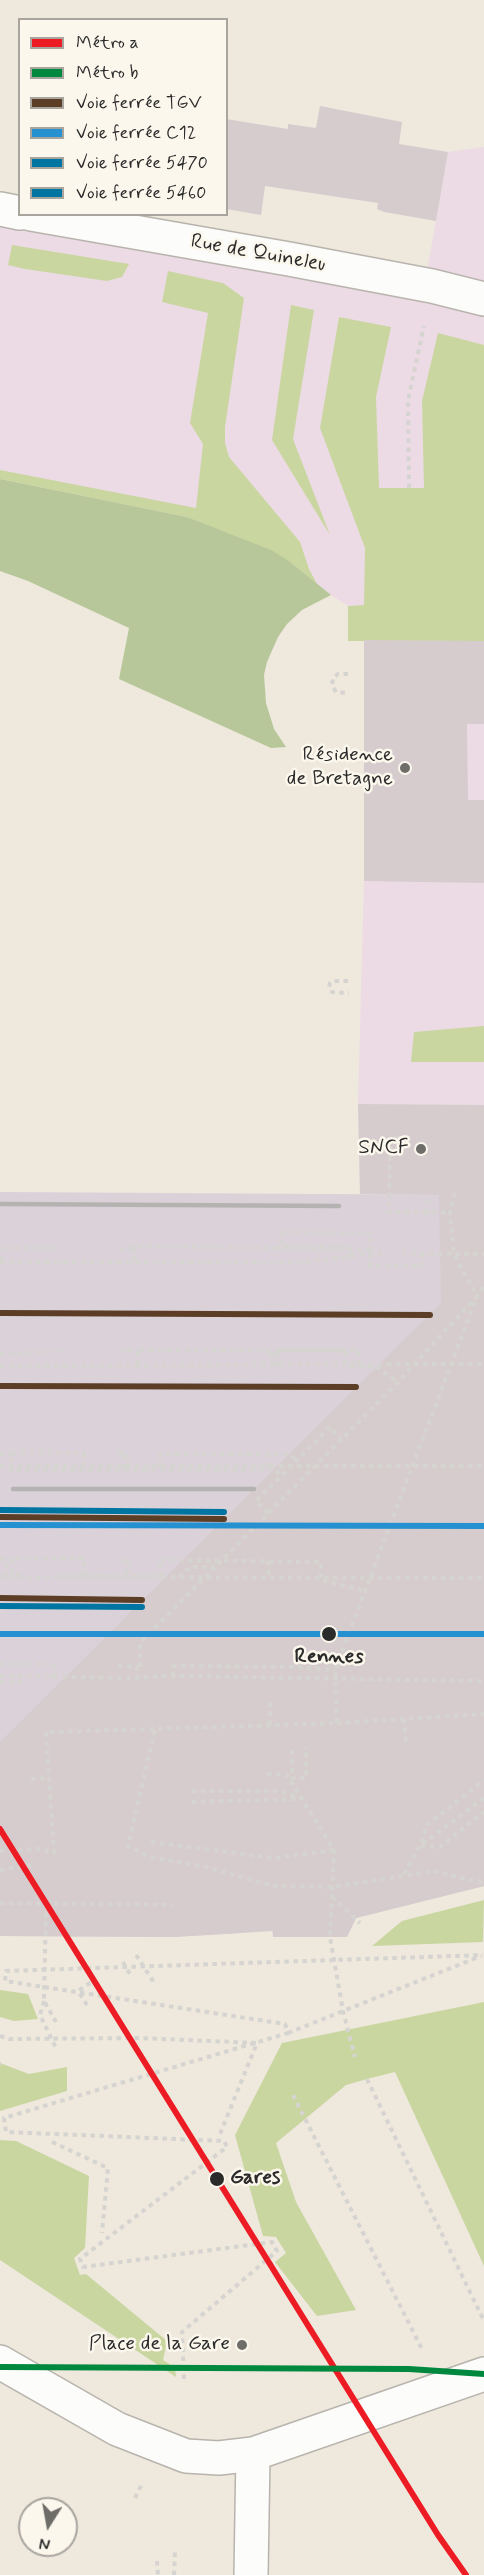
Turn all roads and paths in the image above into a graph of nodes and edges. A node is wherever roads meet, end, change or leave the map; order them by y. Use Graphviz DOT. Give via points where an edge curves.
graph roads {
  1 [pos="0,209"];
  2 [pos="18,213"];
  3 [pos="42,216"];
  4 [pos="432,286"];
  5 [pos="484,299"];
  6 [pos="409,488"];
  7 [pos="348,674"];
  8 [pos="348,693"];
  9 [pos="348,981"];
  10 [pos="349,993"];
  11 [pos="407,1138"];
  12 [pos="455,1193"];
  13 [pos="427,1196"];
  14 [pos="427,1213"];
  15 [pos="450,1213"];
  16 [pos="0,1247"];
  17 [pos="134,1247"];
  18 [pos="10,1248"];
  19 [pos="60,1248"];
  20 [pos="119,1248"];
  21 [pos="370,1249"];
  22 [pos="382,1253"];
  23 [pos="403,1253"];
  24 [pos="422,1254"];
  25 [pos="454,1254"];
  26 [pos="484,1254"];
  27 [pos="351,1257"];
  28 [pos="0,1261"];
  29 [pos="134,1261"];
  30 [pos="484,1287"];
  31 [pos="477,1296"];
  32 [pos="484,1296"];
  33 [pos="137,1350"];
  34 [pos="17,1351"];
  35 [pos="64,1351"];
  36 [pos="118,1351"];
  37 [pos="0,1352"];
  38 [pos="190,1352"];
  39 [pos="484,1364"];
  40 [pos="138,1365"];
  41 [pos="273,1365"];
  42 [pos="358,1365"];
  43 [pos="0,1366"];
  44 [pos="343,1366"];
  45 [pos="398,1382"];
  46 [pos="341,1439"];
  47 [pos="18,1452"];
  48 [pos="0,1453"];
  49 [pos="59,1454"];
  50 [pos="190,1454"];
  51 [pos="297,1460"];
  52 [pos="0,1466"];
  53 [pos="84,1466"];
  54 [pos="128,1466"];
  55 [pos="160,1466"];
  56 [pos="268,1466"];
  57 [pos="484,1466"];
  58 [pos="124,1470"];
  59 [pos="281,1475"];
  60 [pos="268,1513"];
  61 [pos="58,1559"];
  62 [pos="0,1560"];
  63 [pos="20,1560"];
  64 [pos="118,1560"];
  65 [pos="256,1561"];
  66 [pos="215,1567"];
  67 [pos="0,1577"];
  68 [pos="6,1577"];
  69 [pos="85,1577"];
  70 [pos="127,1577"];
  71 [pos="160,1577"];
  72 [pos="269,1578"];
  73 [pos="484,1578"];
  74 [pos="364,1591"];
  75 [pos="0,1665"];
  76 [pos="45,1666"];
  77 [pos="118,1666"];
  78 [pos="140,1667"];
  79 [pos="258,1667"];
  80 [pos="335,1670"];
  81 [pos="0,1676"];
  82 [pos="173,1676"];
  83 [pos="54,1677"];
  84 [pos="265,1677"];
  85 [pos="137,1678"];
  86 [pos="484,1681"];
  87 [pos="0,1682"];
  88 [pos="25,1682"];
  89 [pos="270,1698"];
  90 [pos="484,1714"];
  91 [pos="404,1719"];
  92 [pos="337,1723"];
  93 [pos="270,1725"];
  94 [pos="155,1729"];
  95 [pos="406,1746"];
  96 [pos="306,1747"];
  97 [pos="292,1750"];
  98 [pos="267,1774"];
  99 [pos="49,1778"];
  100 [pos="31,1779"];
  101 [pos="484,1780"];
  102 [pos="192,1791"];
  103 [pos="302,1798"];
  104 [pos="484,1798"];
  105 [pos="192,1802"];
  106 [pos="484,1812"];
  107 [pos="151,1842"];
  108 [pos="420,1846"];
  109 [pos="334,1850"];
  110 [pos="0,1851"];
  111 [pos="34,1865"];
  112 [pos="0,1870"];
  113 [pos="403,1875"];
  114 [pos="484,1883"];
  115 [pos="332,1887"];
  116 [pos="332,1897"];
  117 [pos="0,1903"];
  118 [pos="46,1904"];
  119 [pos="173,1905"];
  120 [pos="360,1923"];
  121 [pos="136,1954"];
  122 [pos="484,1954"];
  123 [pos="123,1962"];
  124 [pos="131,1976"];
  125 [pos="93,1981"];
  126 [pos="155,1984"];
  127 [pos="44,2001"];
  128 [pos="87,2005"];
  129 [pos="56,2022"];
  130 [pos="288,2033"];
  131 [pos="0,2037"];
  132 [pos="257,2043"];
  133 [pos="56,2048"];
  134 [pos="355,2056"];
  135 [pos="367,2079"];
  136 [pos="293,2095"];
  137 [pos="220,2134"];
  138 [pos="52,2142"];
  139 [pos="102,2233"];
  140 [pos="484,2321"];
  141 [pos="432,2346"];
  142 [pos="0,2362"];
  143 [pos="484,2374"];
  144 [pos="184,2379"];
  145 [pos="253,2454"];
  146 [pos="175,2552"];
  147 [pos="157,2561"];
  148 [pos="158,2575"];
  149 [pos="174,2575"];
  150 [pos="251,2575"];
  1 -- 2 [label="street"];
  3 -- 4 [label="street, Rue de Quineleu"];
  4 -- 5 [label="street, Rue de Quineleu"];
  4 -- 6 [label="path" via="408,400"];
  7 -- 8 [label="path" via="333,678 332,685 336,692"];
  9 -- 10 [label="path" via="333,981 329,988 332,992"];
  11 -- 14 [label="path" via="390,1137 389,1212"];
  12 -- 15 [label="path"];
  13 -- 14 [label="path"];
  14 -- 15 [label="path"];
  15 -- 25 [label="path"];
  16 -- 18 [label="path"];
  17 -- 20 [label="path"];
  17 -- 21 [label="path, bridge"];
  17 -- 29 [label="path"];
  19 -- 28 [label="path" via="0,1248"];
  21 -- 24 [label="path, bridge" via="370,1266 421,1266"];
  21 -- 27 [label="path" via="371,1233 281,1232 281,1247 351,1248"];
  22 -- 27 [label="path"];
  23 -- 24 [label="path"];
  24 -- 25 [label="path"];
  25 -- 26 [label="path"];
  25 -- 31 [label="path"];
  27 -- 29 [label="path" via="296,1263"];
  28 -- 29 [label="path"];
  30 -- 31 [label="path"];
  31 -- 32 [label="path"];
  31 -- 45 [label="path"];
  31 -- 74 [label="path"];
  33 -- 36 [label="path"];
  33 -- 40 [label="path"];
  33 -- 44 [label="path, bridge" via="345,1351"];
  34 -- 37 [label="path"];
  35 -- 37 [label="path"];
  38 -- 41 [label="path" via="273,1352"];
  39 -- 42 [label="path"];
  40 -- 41 [label="path"];
  40 -- 43 [label="path"];
  41 -- 42 [label="path"];
  42 -- 44 [label="path" via="358,1350 277,1350 277,1367"];
  44 -- 45 [label="path, bridge" via="376,1367"];
  45 -- 46 [label="path"];
  46 -- 51 [label="path" via="330,1427"];
  46 -- 60 [label="path"];
  47 -- 48 [label="path"];
  48 -- 49 [label="path"];
  50 -- 56 [label="path" via="268,1454"];
  51 -- 55 [label="path" via="290,1454 160,1454"];
  51 -- 59 [label="path"];
  52 -- 53 [label="path"];
  53 -- 54 [label="path"];
  53 -- 58 [label="path" via="84,1453 11,1454 11,1470"];
  54 -- 55 [label="path"];
  54 -- 58 [label="path, bridge" via="128,1455 118,1452 124,1452"];
  55 -- 56 [label="path"];
  56 -- 57 [label="path"];
  58 -- 59 [label="path" via="274,1469"];
  59 -- 60 [label="path" via="256,1501"];
  60 -- 66 [label="path"];
  61 -- 63 [label="path"];
  62 -- 63 [label="path"];
  63 -- 68 [label="path" via="6,1559"];
  64 -- 70 [label="path, bridge" via="128,1561"];
  65 -- 72 [label="path" via="269,1562"];
  66 -- 70 [label="path, bridge" via="190,1567 181,1576"];
  66 -- 78 [label="path" via="140,1643"];
  67 -- 68 [label="path"];
  68 -- 69 [label="path"];
  69 -- 70 [label="path"];
  69 -- 70 [label="path, bridge" via="84,1558 12,1559 12,1574 60,1576"];
  70 -- 71 [label="path"];
  71 -- 72 [label="path"];
  71 -- 74 [label="path" via="160,1560 321,1562 321,1580"];
  72 -- 73 [label="path"];
  74 -- 80 [label="path"];
  75 -- 76 [label="path"];
  75 -- 83 [label="path" via="54,1664"];
  77 -- 85 [label="path" via="137,1667"];
  79 -- 84 [label="path" via="265,1666"];
  80 -- 82 [label="path" via="173,1666"];
  80 -- 92 [label="path"];
  81 -- 83 [label="path"];
  82 -- 84 [label="path"];
  82 -- 85 [label="path"];
  83 -- 85 [label="path"];
  84 -- 86 [label="path"];
  87 -- 88 [label="path"];
  89 -- 93 [label="path"];
  90 -- 91 [label="path"];
  91 -- 92 [label="path"];
  91 -- 95 [label="path"];
  92 -- 93 [label="path"];
  93 -- 94 [label="path"];
  94 -- 99 [label="path" via="46,1732"];
  94 -- 115 [label="path" via="128,1846 150,1857 206,1867 274,1886"];
  96 -- 97 [label="path" via="306,1778 292,1778"];
  98 -- 103 [label="path" via="287,1775"];
  99 -- 100 [label="path"];
  99 -- 110 [label="path" via="54,1852"];
  101 -- 108 [label="path" via="427,1825"];
  102 -- 103 [label="path" via="278,1791"];
  103 -- 105 [label="path"];
  103 -- 109 [label="path"];
  104 -- 108 [label="path"];
  106 -- 108 [label="path" via="440,1847"];
  107 -- 109 [label="path" via="274,1858"];
  108 -- 113 [label="path"];
  109 -- 115 [label="path"];
  111 -- 112 [label="path"];
  113 -- 114 [label="path" via="434,1871"];
  113 -- 115 [label="path"];
  115 -- 116 [label="path"];
  116 -- 120 [label="path"];
  116 -- 134 [label="path" via="330,1937"];
  117 -- 118 [label="path"];
  118 -- 119 [label="path"];
  118 -- 127 [label="path"];
  121 -- 126 [label="path"];
  122 -- 130 [label="path"];
  122 -- 130 [label="path" via="6,1971 5,1981 285,2025"];
  123 -- 124 [label="path"];
  125 -- 128 [label="path" via="78,1991"];
  127 -- 129 [label="path"];
  127 -- 133 [label="path" via="40,2015"];
  130 -- 132 [label="path"];
  131 -- 132 [label="path"];
  132 -- 137 [label="path"];
  132 -- 144 [label="path" via="4,2118 6,2132 224,2141 227,2147 80,2259 83,2267 272,2242 277,2251 182,2332"];
  135 -- 140 [label="path"];
  136 -- 141 [label="path" via="422,2349"];
  138 -- 139 [label="path" via="108,2168"];
  142 -- 145 [label="street" via="117,2429 186,2456"];
  143 -- 145 [label="street"];
  145 -- 150 [label="street"];
  146 -- 149 [label="path"];
  147 -- 148 [label="path"];
}
